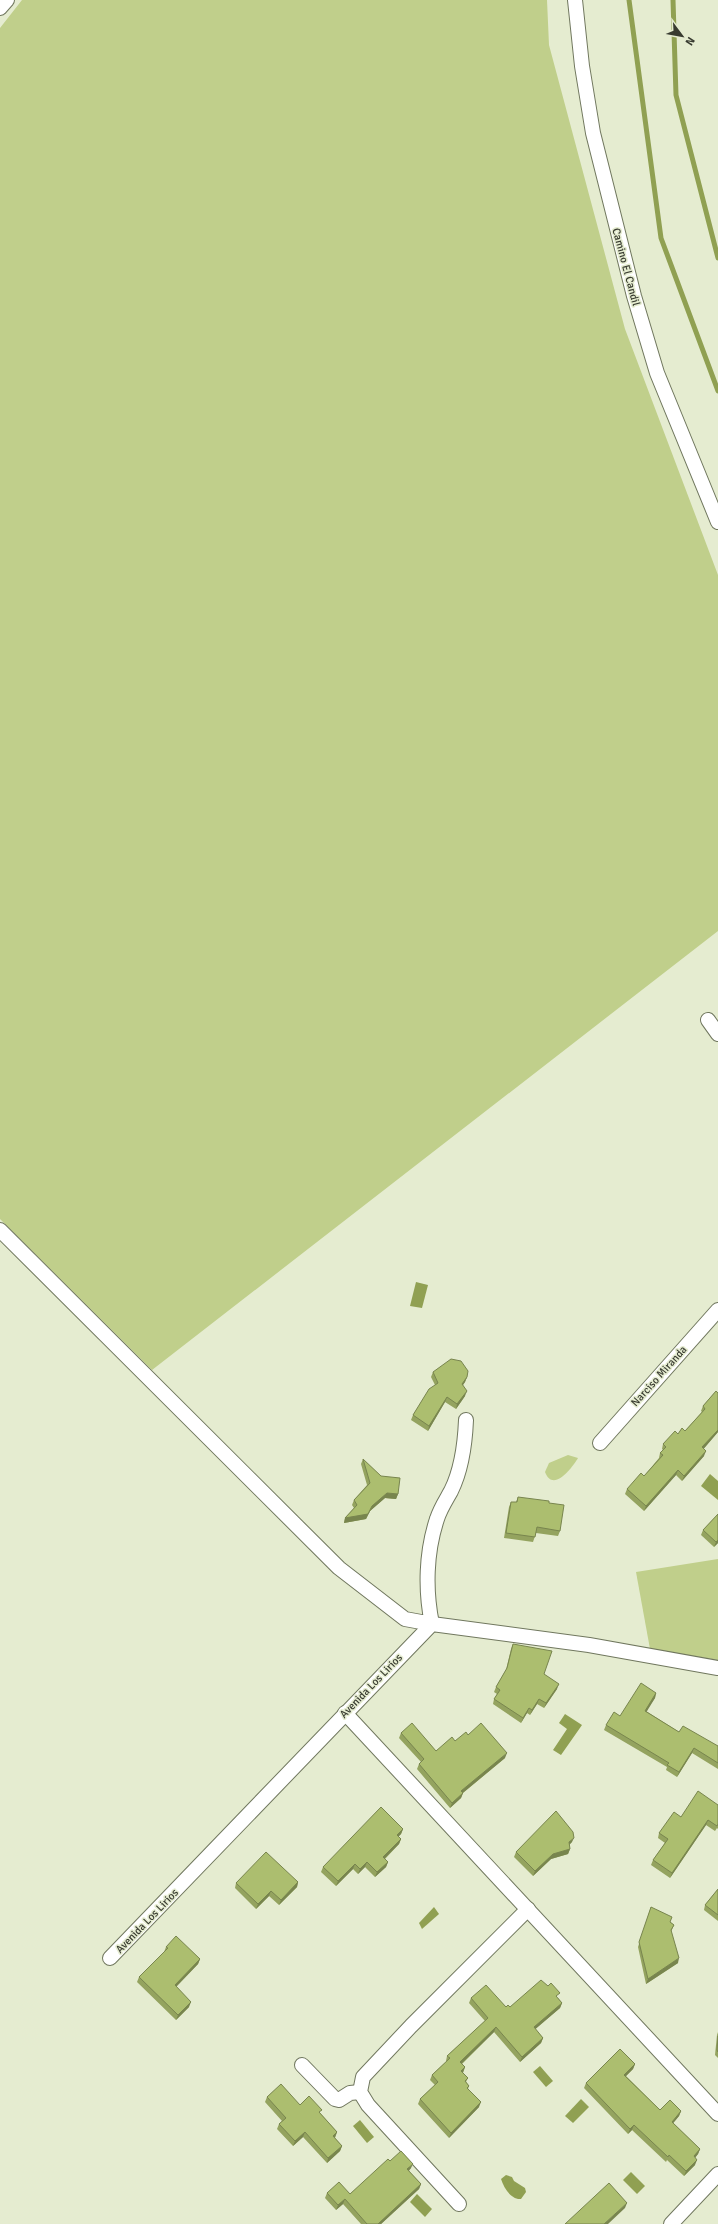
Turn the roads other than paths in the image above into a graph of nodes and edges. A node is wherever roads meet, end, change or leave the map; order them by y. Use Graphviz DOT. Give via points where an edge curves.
graph roads {
  1 [pos="7,0"];
  2 [pos="575,0"];
  3 [pos="0,8"];
  4 [pos="718,522"];
  5 [pos="708,1020"];
  6 [pos="718,1034"];
  7 [pos="0,1230"];
  8 [pos="718,1310"];
  9 [pos="466,1420"];
  10 [pos="600,1443"];
  11 [pos="432,1624"];
  12 [pos="718,1668"];
  13 [pos="345,1713"];
  14 [pos="528,1909"];
  15 [pos="110,1958"];
  16 [pos="302,2065"];
  17 [pos="360,2092"];
  18 [pos="718,2114"];
  19 [pos="718,2174"];
  20 [pos="459,2204"];
  21 [pos="671,2224"];
  1 -- 3 [label="street"];
  2 -- 4 [label="street, Camino El Candil" via="593,133 634,296 657,373"];
  5 -- 6 [label="street"];
  7 -- 11 [label="street" via="339,1568 405,1619"];
  8 -- 10 [label="street, Narciso Miranda"];
  9 -- 11 [label="street" via="465,1446 451,1490 437,1519 432,1541 428,1595"];
  11 -- 12 [label="street" via="589,1645"];
  11 -- 13 [label="street, Avenida Los Lirios"];
  13 -- 14 [label="street"];
  13 -- 15 [label="street, Avenida Los Lirios"];
  14 -- 17 [label="street" via="363,2077"];
  14 -- 18 [label="street"];
  16 -- 17 [label="street" via="335,2099 339,2100 350,2093"];
  17 -- 20 [label="street" via="368,2105"];
  19 -- 21 [label="street"];
}
